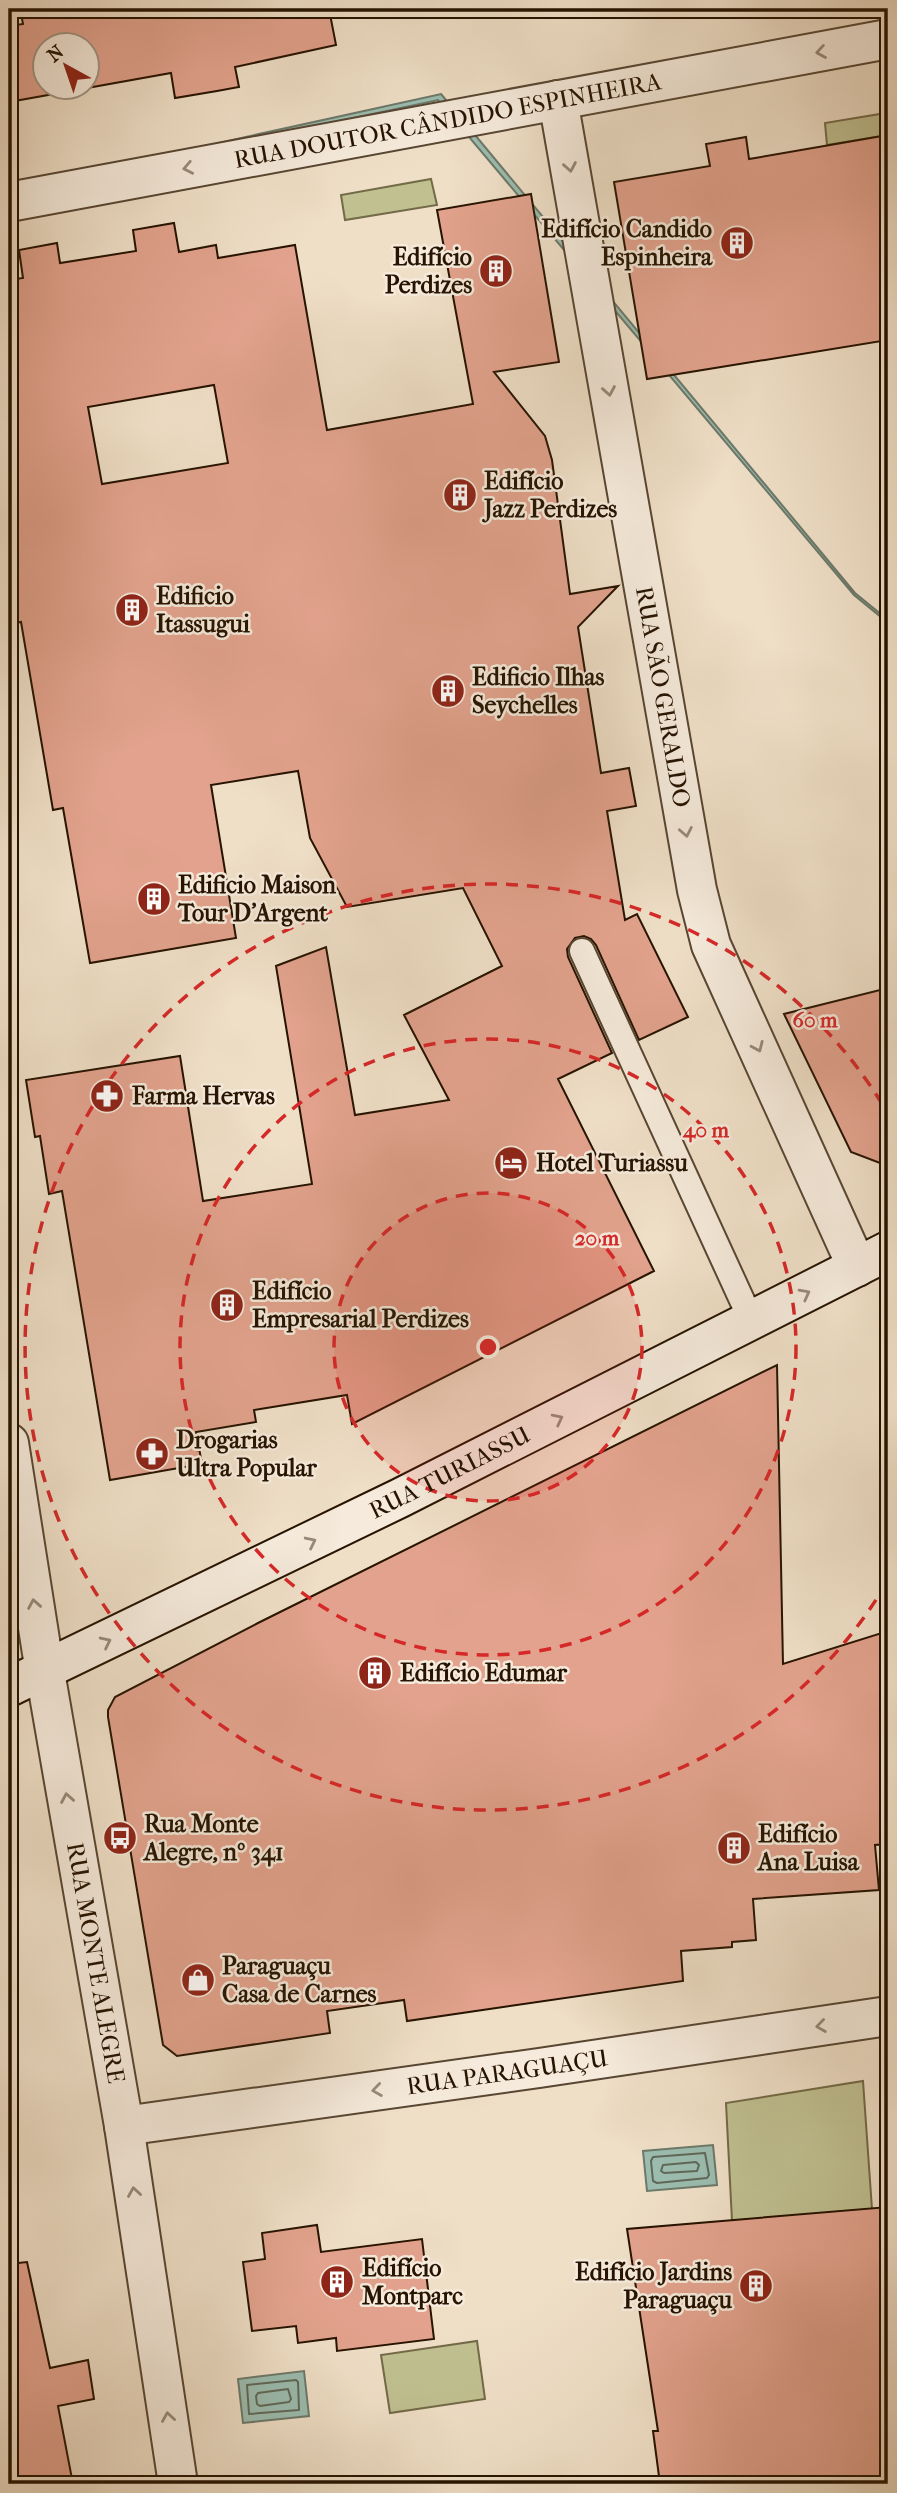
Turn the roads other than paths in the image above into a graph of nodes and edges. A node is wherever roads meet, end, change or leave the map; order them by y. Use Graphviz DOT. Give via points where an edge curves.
graph roads {
  1 [pos="888,40"];
  2 [pos="558,100"];
  3 [pos="9,202"];
  4 [pos="582,951"];
  5 [pos="873,1259"];
  6 [pos="752,1322"];
  7 [pos="9,1443"];
  8 [pos="45,1671"];
  9 [pos="9,1687"];
  10 [pos="888,2016"];
  11 [pos="124,2126"];
  12 [pos="178,2484"];
  1 -- 2 [label="street, RUA DOUTOR CÂNDIDO ESPINHEIRA, one-way"];
  2 -- 3 [label="street, RUA DOUTOR CÂNDIDO ESPINHEIRA, one-way"];
  2 -- 5 [label="street, RUA SÃO GERALDO, one-way" via="711,945"];
  4 -- 6 [label="lane"];
  6 -- 5 [label="street, RUA TURIASSU, one-way"];
  8 -- 6 [label="street, RUA TURIASSU, one-way"];
  8 -- 7 [label="street, RUA MONTE ALEGRE, one-way"];
  8 -- 9 [label="street, RUA TURIASSU"];
  11 -- 8 [label="street, RUA MONTE ALEGRE, one-way"];
  10 -- 11 [label="street, RUA PARAGUAÇU, one-way"];
  12 -- 11 [label="street, RUA MONTE ALEGRE, one-way"];
}
